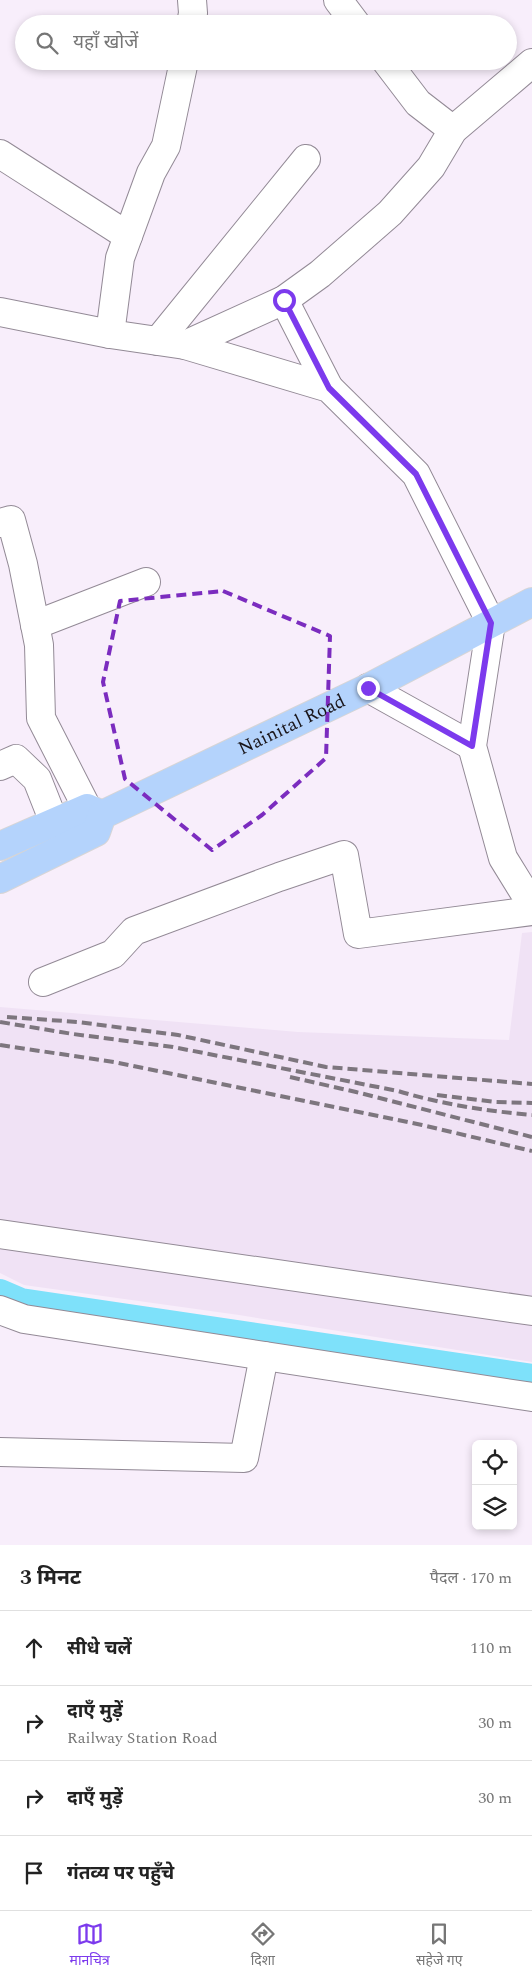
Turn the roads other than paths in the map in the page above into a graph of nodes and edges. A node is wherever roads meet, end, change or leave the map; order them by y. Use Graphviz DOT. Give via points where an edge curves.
graph roads {
  1 [pos="192,0"];
  2 [pos="338,0"];
  3 [pos="194,15"];
  4 [pos="349,15"];
  5 [pos="532,63"];
  6 [pos="182,70"];
  7 [pos="393,70"];
  8 [pos="453,130"];
  9 [pos="0,154"];
  10 [pos="306,159"];
  11 [pos="128,236"];
  12 [pos="284,300"];
  13 [pos="0,312"];
  14 [pos="110,334"];
  15 [pos="158,341"];
  16 [pos="185,345"];
  17 [pos="329,388"];
  18 [pos="0,522"];
  19 [pos="146,582"];
  20 [pos="532,602"];
  21 [pos="491,623"];
  22 [pos="35,625"];
  23 [pos="368,688"];
  24 [pos="472,746"];
  25 [pos="0,766"];
  26 [pos="94,811"];
  27 [pos="54,822"];
  28 [pos="0,846"];
  29 [pos="0,879"];
  30 [pos="532,905"];
  31 [pos="532,911"];
  32 [pos="42,982"];
  33 [pos="0,1234"];
  34 [pos="0,1310"];
  35 [pos="532,1311"];
  36 [pos="264,1356"];
  37 [pos="532,1397"];
  38 [pos="0,1452"];
  1 -- 3 [label="street"];
  2 -- 4 [label="street"];
  5 -- 8 [label="street"];
  6 -- 11 [label="street" via="166,146 151,173"];
  7 -- 8 [label="street" via="418,102"];
  8 -- 12 [label="street" via="431,167 390,213 320,274"];
  9 -- 11 [label="street"];
  10 -- 15 [label="street"];
  11 -- 14 [label="street" via="120,258"];
  12 -- 16 [label="street"];
  12 -- 17 [label="street"];
  13 -- 14 [label="street"];
  14 -- 15 [label="street"];
  15 -- 16 [label="street"];
  16 -- 17 [label="street"];
  17 -- 21 [label="street" via="416,474"];
  18 -- 22 [label="street" via="11,520"];
  19 -- 22 [label="street"];
  20 -- 21 [label="highway, Nainital Road"];
  21 -- 23 [label="highway, Nainital Road"];
  21 -- 24 [label="street"];
  22 -- 26 [label="street" via="39,645 41,718"];
  23 -- 24 [label="street"];
  23 -- 26 [label="highway, Nainital Road"];
  24 -- 30 [label="street" via="503,858"];
  25 -- 27 [label="street" via="16,759 37,779"];
  26 -- 27 [label="highway, Nainital Road"];
  26 -- 29 [label="highway" via="96,832"];
  27 -- 28 [label="highway, Nainital Road"];
  31 -- 32 [label="street" via="358,934 344,855 134,931 113,954"];
  33 -- 35 [label="street"];
  34 -- 36 [label="street" via="24,1319"];
  36 -- 37 [label="street"];
  36 -- 38 [label="street" via="244,1458"];
}
